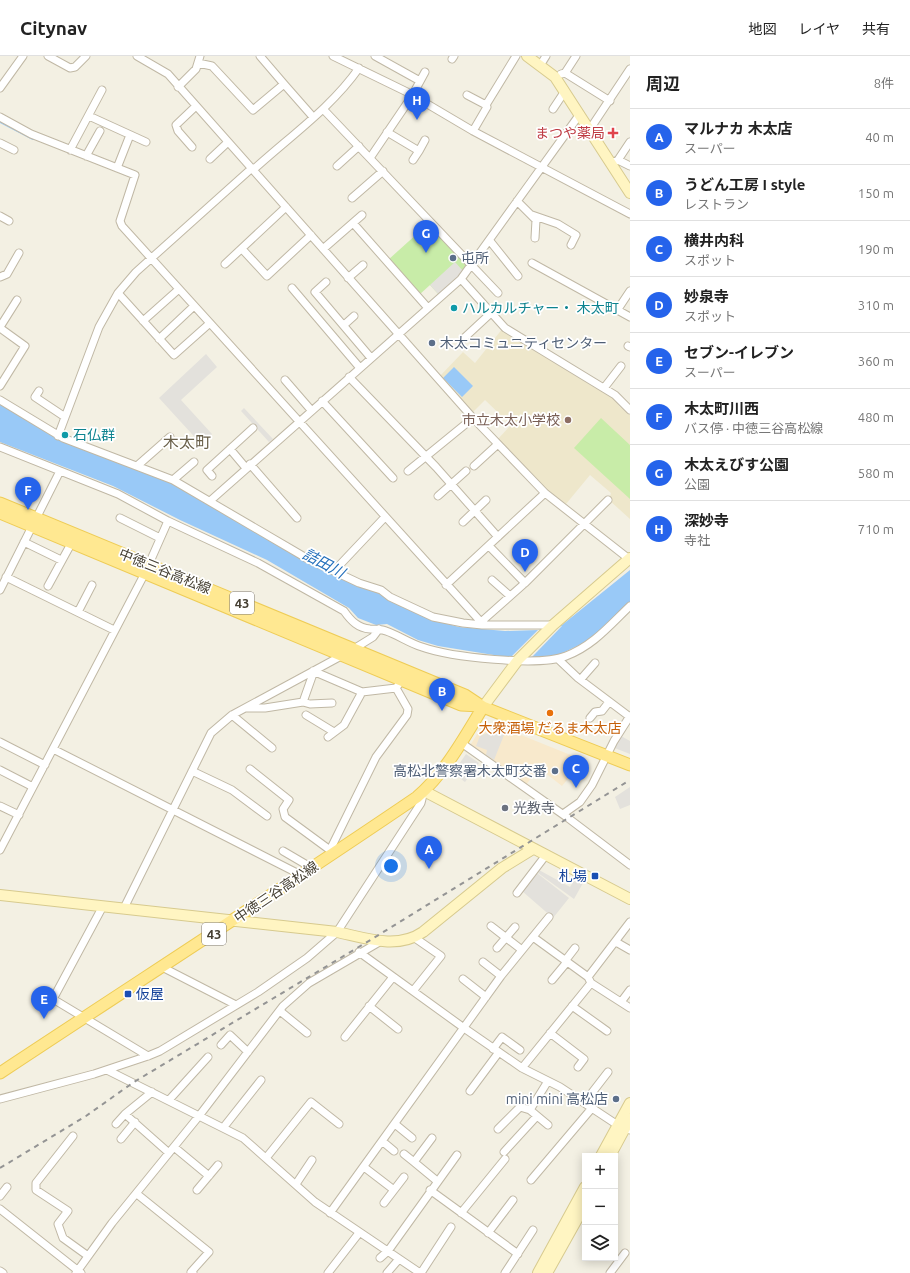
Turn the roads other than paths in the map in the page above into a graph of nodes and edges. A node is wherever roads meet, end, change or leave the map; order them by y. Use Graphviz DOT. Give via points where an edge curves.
graph roads {
  1 [pos="23,56"];
  2 [pos="48,56"];
  3 [pos="86,56"];
  4 [pos="137,56"];
  5 [pos="260,56"];
  6 [pos="333,56"];
  7 [pos="375,56"];
  8 [pos="516,56"];
  9 [pos="527,56"];
  10 [pos="576,56"];
  11 [pos="199,59"];
  12 [pos="346,59"];
  13 [pos="543,60"];
  14 [pos="359,68"];
  15 [pos="630,69"];
  16 [pos="425,72"];
  17 [pos="560,75"];
  18 [pos="3,77"];
  19 [pos="420,82"];
  20 [pos="284,84"];
  21 [pos="178,87"];
  22 [pos="0,88"];
  23 [pos="102,90"];
  24 [pos="565,91"];
  25 [pos="467,95"];
  26 [pos="412,96"];
  27 [pos="610,101"];
  28 [pos="486,105"];
  29 [pos="196,106"];
  30 [pos="323,109"];
  31 [pos="552,109"];
  32 [pos="580,114"];
  33 [pos="89,116"];
  34 [pos="0,117"];
  35 [pos="313,117"];
  36 [pos="590,129"];
  37 [pos="100,131"];
  38 [pos="473,131"];
  39 [pos="387,132"];
  40 [pos="130,135"];
  41 [pos="425,140"];
  42 [pos="146,142"];
  43 [pos="228,142"];
  44 [pos="630,142"];
  45 [pos="0,143"];
  46 [pos="359,146"];
  47 [pos="192,147"];
  48 [pos="14,150"];
  49 [pos="70,150"];
  50 [pos="419,151"];
  51 [pos="86,156"];
  52 [pos="210,158"];
  53 [pos="370,158"];
  54 [pos="413,160"];
  55 [pos="614,161"];
  56 [pos="337,166"];
  57 [pos="630,166"];
  58 [pos="542,167"];
  59 [pos="117,168"];
  60 [pos="253,169"];
  61 [pos="383,171"];
  62 [pos="630,193"];
  63 [pos="352,198"];
  64 [pos="517,201"];
  65 [pos="286,207"];
  66 [pos="362,214"];
  67 [pos="630,214"];
  68 [pos="532,215"];
  69 [pos="0,216"];
  70 [pos="9,221"];
  71 [pos="353,222"];
  72 [pos="311,235"];
  73 [pos="535,238"];
  74 [pos="490,241"];
  75 [pos="571,245"];
  76 [pos="242,249"];
  77 [pos="323,249"];
  78 [pos="19,253"];
  79 [pos="151,258"];
  80 [pos="532,263"];
  81 [pos="225,264"];
  82 [pos="363,265"];
  83 [pos="472,266"];
  84 [pos="0,276"];
  85 [pos="518,276"];
  86 [pos="348,278"];
  87 [pos="461,279"];
  88 [pos="326,282"];
  89 [pos="292,288"];
  90 [pos="179,289"];
  91 [pos="630,291"];
  92 [pos="118,293"];
  93 [pos="498,293"];
  94 [pos="16,300"];
  95 [pos="194,306"];
  96 [pos="428,308"];
  97 [pos="618,309"];
  98 [pos="491,313"];
  99 [pos="354,316"];
  100 [pos="630,316"];
  101 [pos="143,321"];
  102 [pos="210,323"];
  103 [pos="344,325"];
  104 [pos="0,328"];
  105 [pos="398,335"];
  106 [pos="159,339"];
  107 [pos="463,339"];
  108 [pos="372,358"];
  109 [pos="620,366"];
  110 [pos="360,368"];
  111 [pos="349,377"];
  112 [pos="285,380"];
  113 [pos="0,386"];
  114 [pos="604,388"];
  115 [pos="39,391"];
  116 [pos="0,400"];
  117 [pos="322,401"];
  118 [pos="311,410"];
  119 [pos="630,410"];
  120 [pos="65,417"];
  121 [pos="473,418"];
  122 [pos="298,421"];
  123 [pos="253,428"];
  124 [pos="58,436"];
  125 [pos="170,437"];
  126 [pos="498,444"];
  127 [pos="0,447"];
  128 [pos="230,449"];
  129 [pos="426,458"];
  130 [pos="194,462"];
  131 [pos="136,466"];
  132 [pos="248,466"];
  133 [pos="474,466"];
  134 [pos="60,471"];
  135 [pos="408,471"];
  136 [pos="466,471"];
  137 [pos="212,476"];
  138 [pos="393,478"];
  139 [pos="173,480"];
  140 [pos="451,484"];
  141 [pos="545,493"];
  142 [pos="438,496"];
  143 [pos="486,500"];
  144 [pos="608,500"];
  145 [pos="210,501"];
  146 [pos="0,503"];
  147 [pos="474,511"];
  148 [pos="0,513"];
  149 [pos="385,517"];
  150 [pos="120,518"];
  151 [pos="297,518"];
  152 [pos="168,521"];
  153 [pos="35,522"];
  154 [pos="463,522"];
  155 [pos="584,524"];
  156 [pos="498,537"];
  157 [pos="160,538"];
  158 [pos="24,542"];
  159 [pos="72,542"];
  160 [pos="489,546"];
  161 [pos="629,558"];
  162 [pos="61,560"];
  163 [pos="147,569"];
  164 [pos="334,571"];
  165 [pos="6,577"];
  166 [pos="492,580"];
  167 [pos="525,583"];
  168 [pos="446,584"];
  169 [pos="92,585"];
  170 [pos="48,586"];
  171 [pos="0,590"];
  172 [pos="510,596"];
  173 [pos="630,606"];
  174 [pos="78,612"];
  175 [pos="481,623"];
  176 [pos="551,624"];
  177 [pos="379,629"];
  178 [pos="114,630"];
  179 [pos="354,649"];
  180 [pos="343,655"];
  181 [pos="520,659"];
  182 [pos="558,659"];
  183 [pos="595,663"];
  184 [pos="314,671"];
  185 [pos="580,680"];
  186 [pos="399,684"];
  187 [pos="362,692"];
  188 [pos="303,702"];
  189 [pos="609,702"];
  190 [pos="332,703"];
  191 [pos="483,707"];
  192 [pos="246,708"];
  193 [pos="232,715"];
  194 [pos="306,715"];
  195 [pos="630,717"];
  196 [pos="590,718"];
  197 [pos="0,742"];
  198 [pos="460,742"];
  199 [pos="272,748"];
  200 [pos="53,749"];
  201 [pos="608,755"];
  202 [pos="45,765"];
  203 [pos="630,765"];
  204 [pos="0,770"];
  205 [pos="250,770"];
  206 [pos="192,771"];
  207 [pos="33,787"];
  208 [pos="424,791"];
  209 [pos="0,806"];
  210 [pos="173,809"];
  211 [pos="563,814"];
  212 [pos="19,815"];
  213 [pos="267,816"];
  214 [pos="533,849"];
  215 [pos="0,850"];
  216 [pos="283,851"];
  217 [pos="332,852"];
  218 [pos="546,855"];
  219 [pos="630,865"];
  220 [pos="312,868"];
  221 [pos="301,876"];
  222 [pos="517,893"];
  223 [pos="0,895"];
  224 [pos="630,899"];
  225 [pos="103,906"];
  226 [pos="124,908"];
  227 [pos="549,917"];
  228 [pos="232,921"];
  229 [pos="630,922"];
  230 [pos="491,926"];
  231 [pos="515,927"];
  232 [pos="337,932"];
  233 [pos="533,937"];
  234 [pos="415,938"];
  235 [pos="506,938"];
  236 [pos="381,941"];
  237 [pos="616,942"];
  238 [pos="497,948"];
  239 [pos="576,948"];
  240 [pos="522,950"];
  241 [pos="630,950"];
  242 [pos="359,952"];
  243 [pos="566,961"];
  244 [pos="483,962"];
  245 [pos="162,967"];
  246 [pos="393,976"];
  247 [pos="501,976"];
  248 [pos="463,979"];
  249 [pos="552,980"];
  250 [pos="589,980"];
  251 [pos="630,990"];
  252 [pos="413,991"];
  253 [pos="486,997"];
  254 [pos="621,1002"];
  255 [pos="430,1003"];
  256 [pos="236,1005"];
  257 [pos="369,1006"];
  258 [pos="572,1006"];
  259 [pos="630,1008"];
  260 [pos="280,1011"];
  261 [pos="83,1017"];
  262 [pos="464,1028"];
  263 [pos="398,1029"];
  264 [pos="607,1030"];
  265 [pos="307,1033"];
  266 [pos="550,1033"];
  267 [pos="344,1037"];
  268 [pos="221,1044"];
  269 [pos="520,1050"];
  270 [pos="496,1051"];
  271 [pos="248,1052"];
  272 [pos="148,1056"];
  273 [pos="208,1057"];
  274 [pos="578,1067"];
  275 [pos="522,1068"];
  276 [pos="107,1070"];
  277 [pos="608,1072"];
  278 [pos="0,1073"];
  279 [pos="261,1080"];
  280 [pos="548,1081"];
  281 [pos="470,1091"];
  282 [pos="152,1092"];
  283 [pos="0,1099"];
  284 [pos="169,1100"];
  285 [pos="584,1103"];
  286 [pos="630,1103"];
  287 [pos="592,1108"];
  288 [pos="530,1110"];
  289 [pos="125,1114"];
  290 [pos="199,1116"];
  291 [pos="537,1116"];
  292 [pos="135,1122"];
  293 [pos="116,1124"];
  294 [pos="338,1124"];
  295 [pos="395,1124"];
  296 [pos="548,1125"];
  297 [pos="626,1126"];
  298 [pos="223,1128"];
  299 [pos="498,1129"];
  300 [pos="74,1136"];
  301 [pos="412,1138"];
  302 [pos="432,1138"];
  303 [pos="121,1139"];
  304 [pos="382,1142"];
  305 [pos="172,1150"];
  306 [pos="394,1151"];
  307 [pos="604,1153"];
  308 [pos="612,1153"];
  309 [pos="404,1154"];
  310 [pos="457,1155"];
  311 [pos="266,1158"];
  312 [pos="312,1160"];
  313 [pos="414,1162"];
  314 [pos="218,1165"];
  315 [pos="364,1167"];
  316 [pos="209,1176"];
  317 [pos="404,1177"];
  318 [pos="437,1180"];
  319 [pos="531,1180"];
  320 [pos="296,1184"];
  321 [pos="6,1187"];
  322 [pos="583,1189"];
  323 [pos="197,1190"];
  324 [pos="394,1190"];
  325 [pos="430,1190"];
  326 [pos="137,1194"];
  327 [pos="0,1196"];
  328 [pos="513,1200"];
  329 [pos="384,1203"];
  330 [pos="0,1209"];
  331 [pos="582,1209"];
  332 [pos="330,1213"];
  333 [pos="461,1213"];
  334 [pos="451,1227"];
  335 [pos="533,1230"];
  336 [pos="488,1233"];
  337 [pos="359,1234"];
  338 [pos="388,1251"];
  339 [pos="625,1253"];
  340 [pos="518,1254"];
  341 [pos="88,1256"];
  342 [pos="380,1258"];
  343 [pos="399,1259"];
  344 [pos="79,1272"];
  345 [pos="193,1273"];
  346 [pos="328,1273"];
  347 [pos="387,1273"];
  348 [pos="420,1273"];
  349 [pos="505,1273"];
  350 [pos="538,1273"];
  351 [pos="547,1273"];
  352 [pos="610,1273"];
  1 -- 18 [label="street"];
  2 -- 3 [label="street" via="70,68"];
  4 -- 21 [label="street" via="168,74"];
  5 -- 20 [label="street"];
  6 -- 12 [label="street"];
  7 -- 19 [label="street"];
  8 -- 28 [label="street"];
  9 -- 13 [label="street"];
  10 -- 17 [label="street"];
  11 -- 20 [label="street" via="212,66 253,110"];
  11 -- 21 [label="street" via="196,69"];
  12 -- 14 [label="street"];
  13 -- 17 [label="street"];
  14 -- 26 [label="street"];
  14 -- 30 [label="street"];
  15 -- 27 [label="street"];
  16 -- 19 [label="street"];
  17 -- 24 [label="street"];
  17 -- 27 [label="street"];
  18 -- 22 [label="street"];
  19 -- 26 [label="street"];
  20 -- 35 [label="street"];
  21 -- 29 [label="street"];
  23 -- 33 [label="street"];
  24 -- 31 [label="street"];
  24 -- 32 [label="street"];
  25 -- 28 [label="street"];
  26 -- 38 [label="street"];
  26 -- 39 [label="street"];
  27 -- 36 [label="street"];
  28 -- 38 [label="street"];
  29 -- 43 [label="street"];
  29 -- 47 [label="street" via="176,125"];
  30 -- 35 [label="street"];
  30 -- 46 [label="street"];
  32 -- 36 [label="street"];
  32 -- 58 [label="street"];
  33 -- 40 [label="street"];
  33 -- 49 [label="street"];
  34 -- 49 [label="street" via="31,134"];
  35 -- 60 [label="street"];
  36 -- 55 [label="street"];
  37 -- 51 [label="street"];
  38 -- 58 [label="street"];
  39 -- 50 [label="street"];
  39 -- 53 [label="street"];
  40 -- 42 [label="street"];
  40 -- 59 [label="street"];
  41 -- 50 [label="street"];
  43 -- 52 [label="street"];
  43 -- 60 [label="street"];
  44 -- 55 [label="street"];
  45 -- 48 [label="street"];
  46 -- 53 [label="street"];
  46 -- 56 [label="street"];
  49 -- 51 [label="street"];
  50 -- 54 [label="street"];
  51 -- 59 [label="street"];
  53 -- 61 [label="street"];
  55 -- 57 [label="street"];
  55 -- 62 [label="street"];
  58 -- 64 [label="street"];
  58 -- 67 [label="street"];
  59 -- 79 [label="street" via="135,175 120,220 122,226"];
  60 -- 65 [label="street"];
  60 -- 79 [label="street"];
  61 -- 63 [label="street"];
  61 -- 83 [label="street"];
  64 -- 68 [label="street"];
  64 -- 74 [label="street"];
  65 -- 72 [label="street"];
  65 -- 76 [label="street"];
  66 -- 71 [label="street"];
  68 -- 73 [label="street" via="536,220"];
  68 -- 75 [label="street" via="558,224 576,235"];
  69 -- 70 [label="street"];
  71 -- 77 [label="street"];
  71 -- 96 [label="street"];
  72 -- 76 [label="street" via="267,276"];
  72 -- 77 [label="street"];
  74 -- 83 [label="street"];
  74 -- 85 [label="street"];
  76 -- 81 [label="street"];
  77 -- 86 [label="street"];
  78 -- 84 [label="street" via="6,274"];
  79 -- 90 [label="street"];
  79 -- 92 [label="street"];
  80 -- 97 [label="street"];
  82 -- 86 [label="street"];
  83 -- 87 [label="street"];
  83 -- 93 [label="street"];
  86 -- 105 [label="street"];
  87 -- 96 [label="street"];
  87 -- 98 [label="street"];
  88 -- 103 [label="street" via="315,292"];
  89 -- 110 [label="street"];
  90 -- 95 [label="street"];
  90 -- 101 [label="street"];
  91 -- 97 [label="street"];
  92 -- 101 [label="street"];
  92 -- 120 [label="street" via="98,327"];
  94 -- 104 [label="street"];
  95 -- 102 [label="street"];
  95 -- 106 [label="street"];
  96 -- 105 [label="street"];
  97 -- 100 [label="street"];
  98 -- 107 [label="street"];
  98 -- 114 [label="street" via="505,328"];
  99 -- 103 [label="street"];
  101 -- 106 [label="street"];
  102 -- 106 [label="street" via="174,355"];
  102 -- 122 [label="street"];
  103 -- 108 [label="street"];
  104 -- 113 [label="street" via="25,346"];
  105 -- 108 [label="street"];
  105 -- 121 [label="street"];
  108 -- 110 [label="street"];
  109 -- 114 [label="street"];
  110 -- 111 [label="street"];
  111 -- 117 [label="street"];
  111 -- 129 [label="street"];
  112 -- 118 [label="street"];
  114 -- 119 [label="street"];
  115 -- 120 [label="street" via="34,400"];
  116 -- 124 [label="street"];
  117 -- 118 [label="street"];
  117 -- 138 [label="street"];
  118 -- 122 [label="street"];
  120 -- 124 [label="street"];
  121 -- 126 [label="street"];
  121 -- 129 [label="street"];
  122 -- 132 [label="street"];
  122 -- 149 [label="street"];
  123 -- 128 [label="street"];
  124 -- 131 [label="street"];
  125 -- 131 [label="street"];
  126 -- 133 [label="street"];
  126 -- 141 [label="street"];
  127 -- 134 [label="street"];
  128 -- 132 [label="street"];
  128 -- 137 [label="street" via="207,470"];
  129 -- 135 [label="street"];
  129 -- 140 [label="street"];
  130 -- 139 [label="street"];
  131 -- 139 [label="street"];
  132 -- 145 [label="street"];
  132 -- 151 [label="street"];
  134 -- 152 [label="street" via="112,492"];
  134 -- 153 [label="street"];
  136 -- 140 [label="street"];
  139 -- 145 [label="street"];
  140 -- 142 [label="street"];
  140 -- 147 [label="street"];
  141 -- 155 [label="street"];
  141 -- 156 [label="street"];
  143 -- 147 [label="street"];
  144 -- 155 [label="street"];
  145 -- 164 [label="street" via="308,559"];
  146 -- 153 [label="main road, 中徳三谷高松線 / 43"];
  147 -- 154 [label="street"];
  147 -- 156 [label="street"];
  148 -- 153 [label="main road, 中徳三谷高松線 / 43"];
  149 -- 164 [label="street"];
  149 -- 168 [label="street"];
  150 -- 157 [label="street"];
  152 -- 157 [label="street"];
  152 -- 177 [label="street" via="258,563 344,611 357,626"];
  153 -- 158 [label="street"];
  153 -- 159 [label="main road, 中徳三谷高松線 / 43"];
  153 -- 163 [label="main road, 中徳三谷高松線 / 43"];
  155 -- 161 [label="street"];
  155 -- 167 [label="street"];
  156 -- 160 [label="street"];
  157 -- 163 [label="street"];
  158 -- 162 [label="street"];
  158 -- 165 [label="street"];
  159 -- 162 [label="street"];
  159 -- 163 [label="main road, 中徳三谷高松線 / 43"];
  160 -- 167 [label="street"];
  160 -- 168 [label="street"];
  161 -- 176 [label="street"];
  162 -- 170 [label="street"];
  163 -- 178 [label="street"];
  163 -- 179 [label="main road, 中徳三谷高松線 / 43"];
  163 -- 180 [label="main road, 中徳三谷高松線 / 43"];
  164 -- 175 [label="street" via="377,588 390,597 433,616 463,623"];
  165 -- 171 [label="street"];
  165 -- 174 [label="street"];
  166 -- 172 [label="street"];
  167 -- 172 [label="street"];
  168 -- 175 [label="street"];
  169 -- 174 [label="street"];
  172 -- 175 [label="street"];
  173 -- 182 [label="street" via="595,640"];
  174 -- 178 [label="street"];
  175 -- 176 [label="street"];
  176 -- 181 [label="street"];
  177 -- 179 [label="street" via="373,637"];
  177 -- 181 [label="street" via="421,647 445,653"];
  178 -- 200 [label="street"];
  179 -- 180 [label="street"];
  179 -- 191 [label="main road, 中徳三谷高松線 / 43" via="465,695"];
  180 -- 184 [label="street"];
  180 -- 186 [label="main road, 中徳三谷高松線 / 43"];
  181 -- 182 [label="street"];
  181 -- 191 [label="street"];
  182 -- 185 [label="street"];
  183 -- 185 [label="street"];
  184 -- 187 [label="street"];
  184 -- 188 [label="street"];
  184 -- 192 [label="street"];
  185 -- 189 [label="street"];
  186 -- 187 [label="street"];
  186 -- 191 [label="main road, 中徳三谷高松線 / 43" via="461,705"];
  186 -- 217 [label="street" via="408,709 407,715 376,757"];
  187 -- 194 [label="street" via="344,725 331,734"];
  188 -- 190 [label="street"];
  188 -- 192 [label="street"];
  189 -- 195 [label="street"];
  189 -- 196 [label="street" via="602,711 595,712"];
  191 -- 198 [label="main road, 中徳三谷高松線 / 43"];
  191 -- 201 [label="main road, 中徳三谷高松線 / 43"];
  192 -- 193 [label="street"];
  193 -- 199 [label="street"];
  193 -- 206 [label="street" via="211,733"];
  195 -- 201 [label="street"];
  197 -- 202 [label="street"];
  198 -- 208 [label="main road, 中徳三谷高松線 / 43"];
  198 -- 211 [label="street"];
  200 -- 202 [label="street"];
  200 -- 210 [label="street"];
  201 -- 203 [label="main road, 中徳三谷高松線 / 43"];
  201 -- 211 [label="street" via="580,802"];
  202 -- 207 [label="street"];
  204 -- 207 [label="street"];
  205 -- 217 [label="street" via="288,800 283,809 285,817"];
  206 -- 210 [label="street"];
  206 -- 213 [label="street" via="232,790"];
  207 -- 212 [label="street"];
  208 -- 214 [label="street"];
  208 -- 217 [label="main road, 中徳三谷高松線 / 43"];
  208 -- 232 [label="street" via="421,803"];
  209 -- 212 [label="street"];
  210 -- 221 [label="street"];
  210 -- 226 [label="street"];
  211 -- 219 [label="street"];
  212 -- 215 [label="street"];
  214 -- 218 [label="street"];
  214 -- 234 [label="street" via="502,868"];
  216 -- 220 [label="street"];
  217 -- 220 [label="main road, 中徳三谷高松線 / 43"];
  218 -- 222 [label="street"];
  218 -- 224 [label="street"];
  220 -- 221 [label="main road, 中徳三谷高松線 / 43"];
  221 -- 228 [label="main road, 中徳三谷高松線 / 43"];
  223 -- 225 [label="street"];
  225 -- 226 [label="street"];
  225 -- 261 [label="street" via="53,999"];
  226 -- 228 [label="street"];
  227 -- 233 [label="street"];
  228 -- 232 [label="street"];
  228 -- 245 [label="main road, 中徳三谷高松線 / 43"];
  229 -- 237 [label="street"];
  230 -- 235 [label="street"];
  231 -- 235 [label="street"];
  232 -- 236 [label="street"];
  232 -- 256 [label="street" via="307,958"];
  233 -- 240 [label="street"];
  233 -- 243 [label="street"];
  234 -- 236 [label="street" via="400,942"];
  234 -- 252 [label="street" via="441,956"];
  235 -- 238 [label="street"];
  235 -- 240 [label="street"];
  236 -- 242 [label="street"];
  237 -- 241 [label="street"];
  237 -- 250 [label="street"];
  239 -- 243 [label="street"];
  240 -- 247 [label="street"];
  242 -- 246 [label="street"];
  242 -- 260 [label="street" via="298,991"];
  243 -- 249 [label="street"];
  243 -- 250 [label="street"];
  244 -- 247 [label="street"];
  245 -- 256 [label="street"];
  245 -- 261 [label="main road, 中徳三谷高松線 / 43"];
  246 -- 252 [label="street"];
  246 -- 255 [label="street"];
  246 -- 257 [label="street"];
  247 -- 253 [label="street"];
  248 -- 253 [label="street"];
  250 -- 254 [label="street"];
  250 -- 258 [label="street"];
  251 -- 254 [label="street"];
  252 -- 255 [label="street"];
  253 -- 262 [label="street"];
  254 -- 259 [label="street"];
  255 -- 262 [label="street"];
  256 -- 272 [label="street"];
  257 -- 263 [label="street"];
  257 -- 267 [label="street"];
  258 -- 264 [label="street"];
  258 -- 266 [label="street"];
  260 -- 265 [label="street"];
  260 -- 271 [label="street"];
  261 -- 272 [label="street"];
  261 -- 278 [label="main road, 中徳三谷高松線 / 43"];
  262 -- 270 [label="street"];
  262 -- 295 [label="street"];
  266 -- 274 [label="street" via="584,1059"];
  266 -- 275 [label="street"];
  268 -- 271 [label="street" via="230,1035"];
  269 -- 270 [label="street" via="502,1037"];
  270 -- 275 [label="street"];
  270 -- 281 [label="street"];
  271 -- 290 [label="street"];
  272 -- 276 [label="street"];
  273 -- 284 [label="street"];
  275 -- 280 [label="street"];
  276 -- 282 [label="street"];
  276 -- 283 [label="street"];
  277 -- 285 [label="street"];
  279 -- 298 [label="street"];
  280 -- 285 [label="street"];
  280 -- 288 [label="street"];
  282 -- 284 [label="street"];
  282 -- 289 [label="street"];
  284 -- 290 [label="street"];
  285 -- 287 [label="street"];
  286 -- 297 [label="street"];
  287 -- 297 [label="street"];
  287 -- 319 [label="street"];
  288 -- 291 [label="street"];
  288 -- 299 [label="street" via="520,1107"];
  289 -- 292 [label="street"];
  289 -- 293 [label="street"];
  290 -- 298 [label="street"];
  290 -- 305 [label="street"];
  291 -- 296 [label="street"];
  291 -- 333 [label="street"];
  292 -- 303 [label="street"];
  292 -- 305 [label="street"];
  294 -- 311 [label="street" via="311,1102"];
  295 -- 301 [label="street"];
  295 -- 304 [label="street"];
  297 -- 307 [label="street"];
  297 -- 308 [label="street"];
  298 -- 311 [label="street" via="243,1138"];
  300 -- 341 [label="street" via="36,1183 36,1190 68,1211 58,1224 63,1238"];
  302 -- 313 [label="street"];
  304 -- 306 [label="street"];
  304 -- 315 [label="street"];
  305 -- 316 [label="street"];
  305 -- 326 [label="street"];
  309 -- 313 [label="street"];
  310 -- 318 [label="street"];
  311 -- 320 [label="street"];
  312 -- 320 [label="street"];
  313 -- 318 [label="street"];
  314 -- 316 [label="street"];
  315 -- 324 [label="street"];
  315 -- 332 [label="street"];
  316 -- 323 [label="street"];
  317 -- 324 [label="street"];
  318 -- 325 [label="street"];
  320 -- 332 [label="street"];
  321 -- 327 [label="street"];
  322 -- 350 [label="street"];
  324 -- 329 [label="street"];
  325 -- 333 [label="street"];
  325 -- 338 [label="street"];
  326 -- 341 [label="street"];
  326 -- 345 [label="street" via="209,1252 191,1272"];
  328 -- 336 [label="street"];
  330 -- 344 [label="street"];
  331 -- 351 [label="street"];
  332 -- 337 [label="street"];
  333 -- 336 [label="street"];
  334 -- 348 [label="street"];
  335 -- 340 [label="street"];
  336 -- 340 [label="street"];
  337 -- 338 [label="street"];
  337 -- 346 [label="street"];
  338 -- 342 [label="street"];
  338 -- 343 [label="street"];
  339 -- 352 [label="street"];
  340 -- 349 [label="street"];
  341 -- 344 [label="street"];
  343 -- 347 [label="street"];
  343 -- 348 [label="street"];
}
